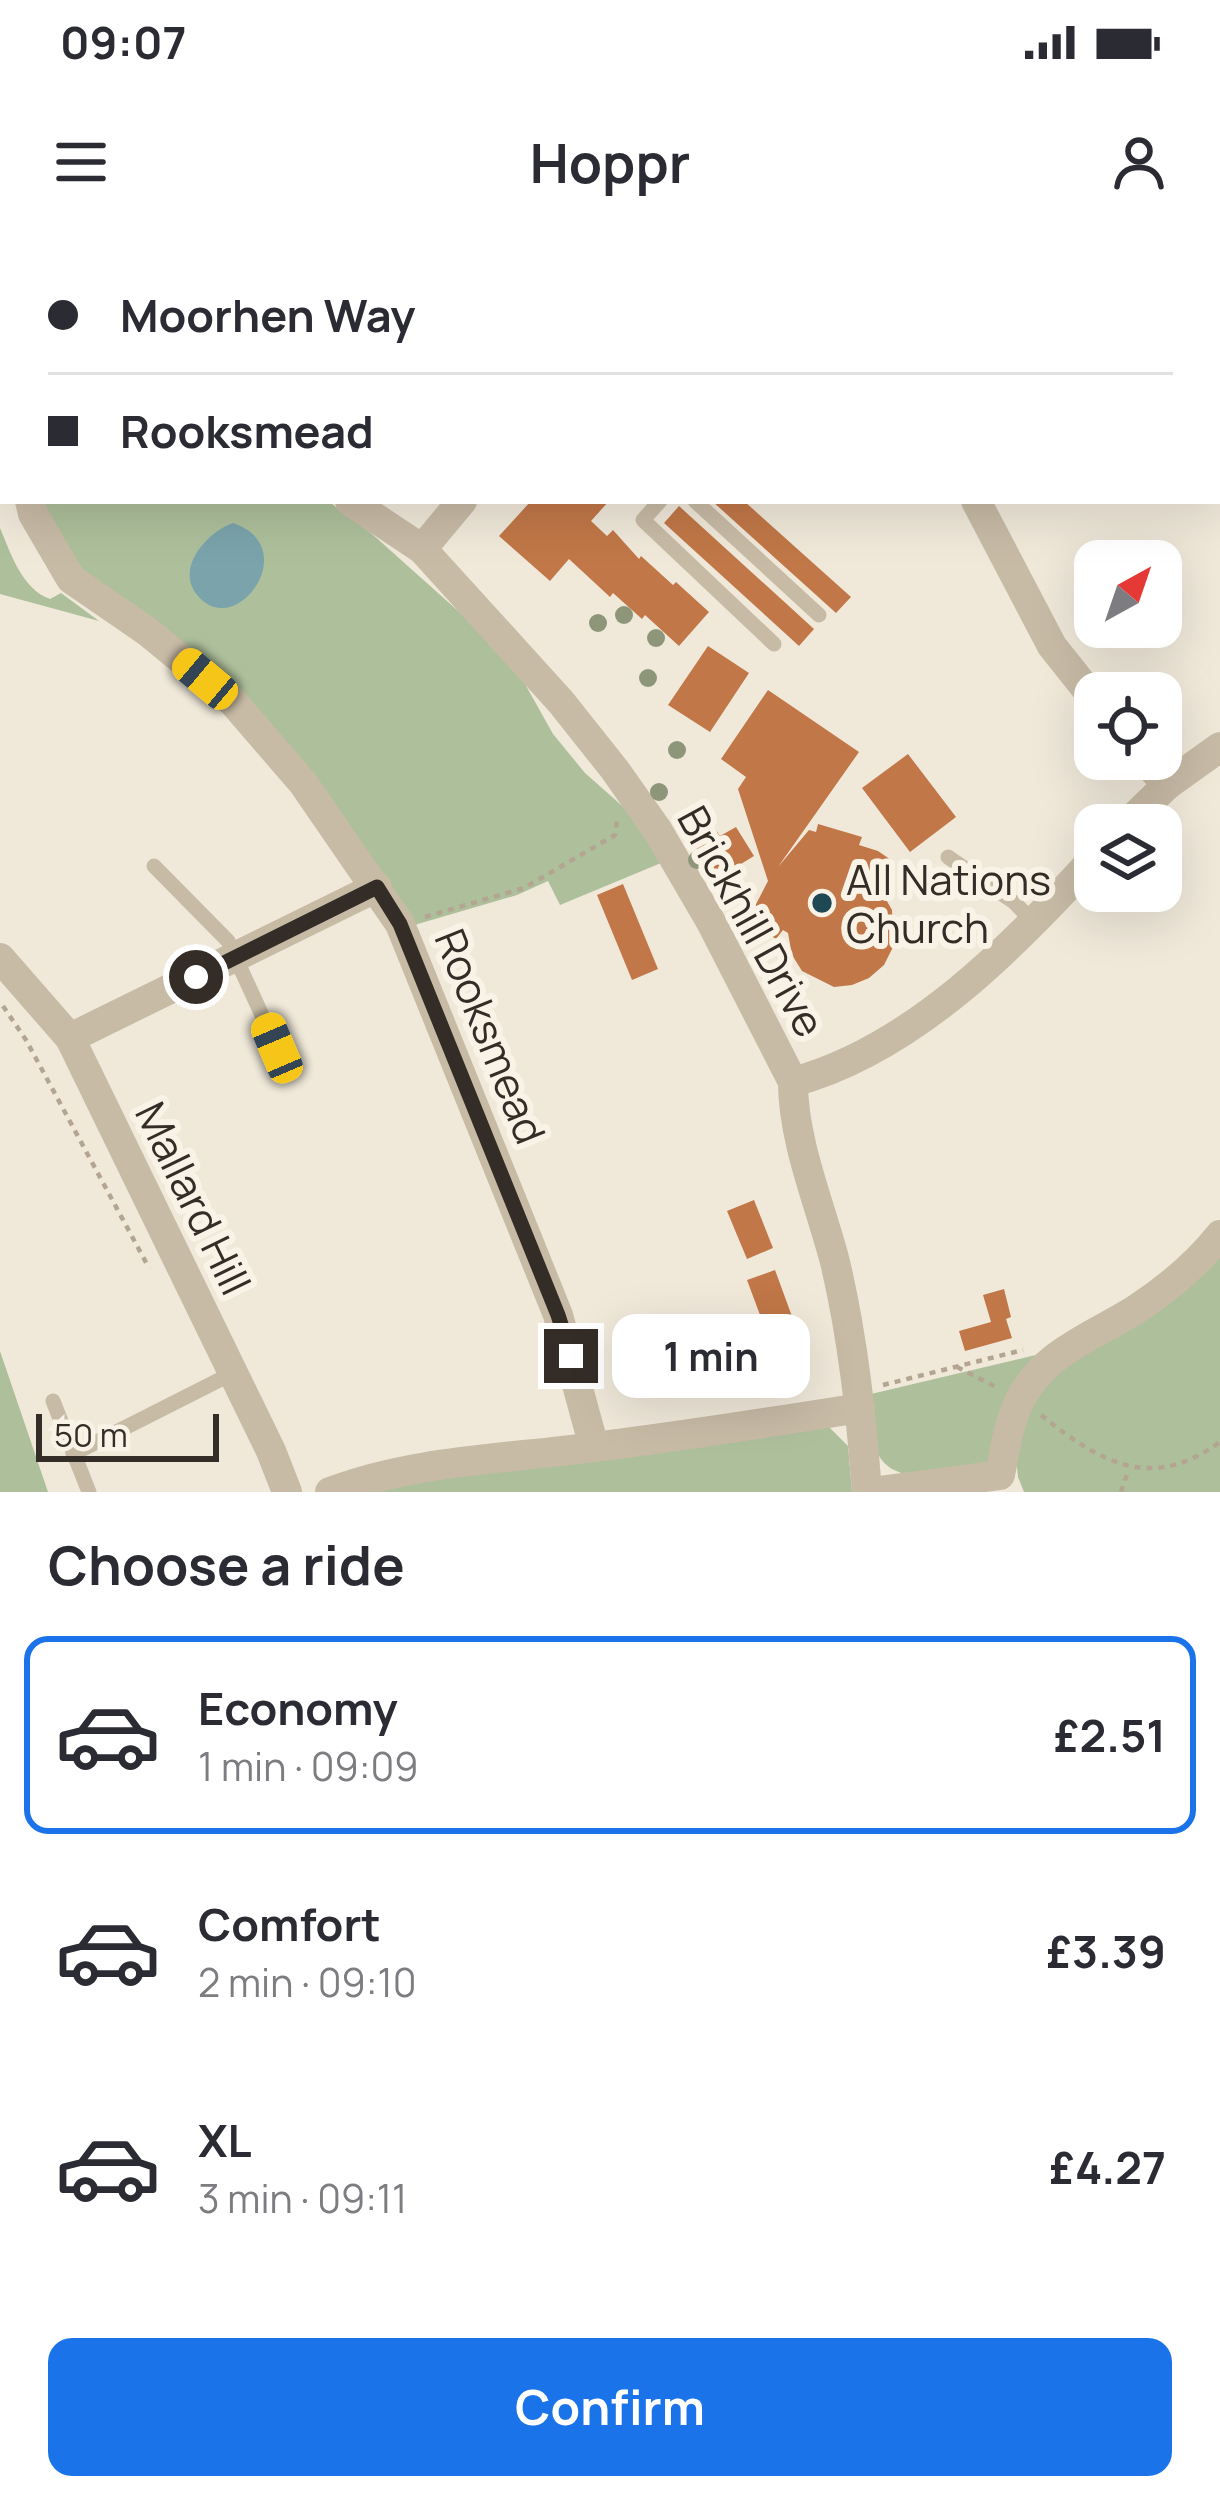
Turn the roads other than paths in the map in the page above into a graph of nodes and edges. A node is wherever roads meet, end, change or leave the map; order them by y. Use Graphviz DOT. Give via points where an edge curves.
graph roads {
  1 [pos="31,504"];
  2 [pos="354,504"];
  3 [pos="460,504"];
  4 [pos="657,504"];
  5 [pos="698,504"];
  6 [pos="978,504"];
  7 [pos="422,549"];
  8 [pos="819,614"];
  9 [pos="774,644"];
  10 [pos="1074,674"];
  11 [pos="1220,747"];
  12 [pos="1163,780"];
  13 [pos="1167,785"];
  14 [pos="1148,804"];
  15 [pos="948,857"];
  16 [pos="154,866"];
  17 [pos="1074,880"];
  18 [pos="377,887"];
  19 [pos="1034,924"];
  20 [pos="237,957"];
  21 [pos="0,958"];
  22 [pos="70,1038"];
  23 [pos="277,1048"];
  24 [pos="793,1082"];
  25 [pos="1220,1235"];
  26 [pos="233,1372"];
  27 [pos="859,1400"];
  28 [pos="53,1401"];
  29 [pos="594,1448"];
  30 [pos="74,1454"];
  31 [pos="1005,1484"];
  32 [pos="88,1492"];
  33 [pos="287,1492"];
  34 [pos="330,1492"];
  35 [pos="869,1492"];
  1 -- 18 [label="street, Rooksmead" via="71,579 233,702"];
  2 -- 7 [label="street, Brickhill Drive"];
  3 -- 7 [label="street"];
  4 -- 9 [label="lane" via="643,520"];
  5 -- 8 [label="lane"];
  6 -- 10 [label="street"];
  7 -- 24 [label="street, Brickhill Drive" via="561,702 658,831"];
  11 -- 13 [label="street"];
  12 -- 13 [label="street"];
  13 -- 14 [label="street"];
  15 -- 19 [label="lane"];
  16 -- 20 [label="lane"];
  17 -- 19 [label="street"];
  18 -- 20 [label="street"];
  18 -- 29 [label="street, Rooksmead" via="400,924 558,1315"];
  19 -- 24 [label="street" via="889,1038 831,1072"];
  20 -- 22 [label="street"];
  20 -- 23 [label="lane"];
  21 -- 22 [label="street, Mallard Hill"];
  22 -- 26 [label="street, Mallard Hill"];
  24 -- 27 [label="street, Brickhill Drive"];
  25 -- 31 [label="street" via="1167,1287 1044,1366 1009,1429"];
  26 -- 30 [label="lane"];
  26 -- 33 [label="street, Mallard Hill"];
  27 -- 29 [label="street"];
  27 -- 35 [label="street, Brickhill Drive"];
  28 -- 30 [label="lane"];
  29 -- 34 [label="street" via="443,1465"];
  30 -- 32 [label="lane"];
  31 -- 35 [label="street"];
}
